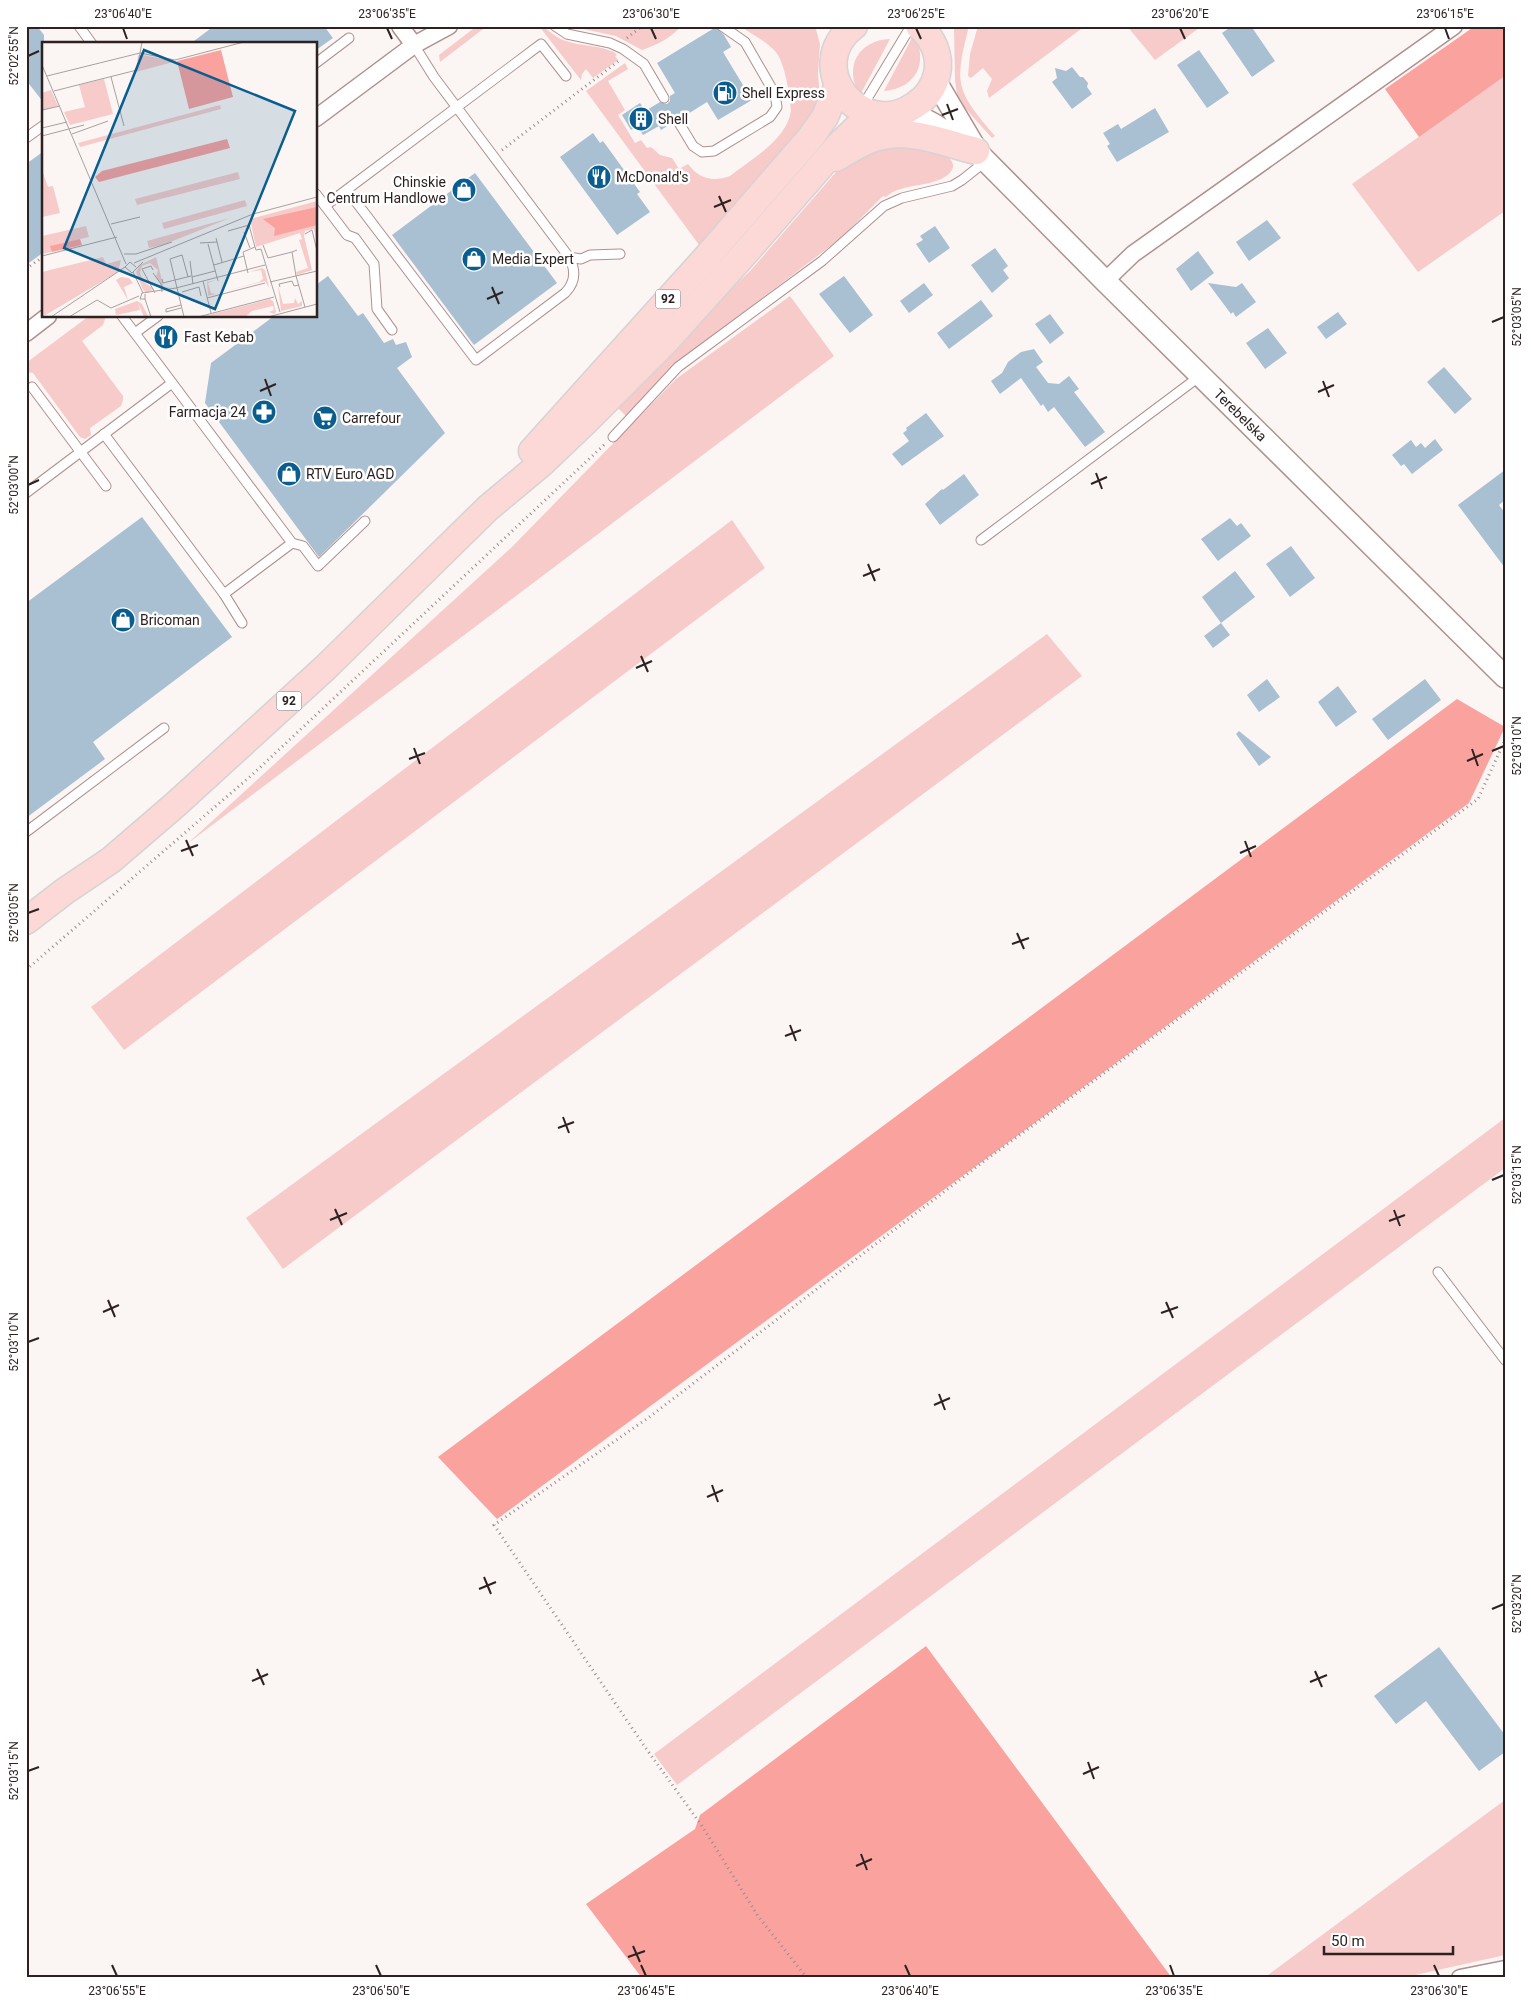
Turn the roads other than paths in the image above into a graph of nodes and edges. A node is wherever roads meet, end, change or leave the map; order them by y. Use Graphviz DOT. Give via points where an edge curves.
graph roads {
  1 [pos="79,26"];
  2 [pos="400,26"];
  3 [pos="433,26"];
  4 [pos="449,26"];
  5 [pos="554,26"];
  6 [pos="722,26"];
  7 [pos="911,26"];
  8 [pos="919,26"];
  9 [pos="1454,26"];
  10 [pos="844,30"];
  11 [pos="349,38"];
  12 [pos="939,38"];
  13 [pos="91,42"];
  14 [pos="414,45"];
  15 [pos="318,61"];
  16 [pos="566,76"];
  17 [pos="935,80"];
  18 [pos="838,86"];
  19 [pos="664,98"];
  20 [pos="457,108"];
  21 [pos="907,110"];
  22 [pos="866,112"];
  23 [pos="318,117"];
  24 [pos="678,121"];
  25 [pos="42,126"];
  26 [pos="26,138"];
  27 [pos="981,156"];
  28 [pos="819,169"];
  29 [pos="347,190"];
  30 [pos="318,198"];
  31 [pos="325,206"];
  32 [pos="620,254"];
  33 [pos="569,257"];
  34 [pos="1105,281"];
  35 [pos="45,318"];
  36 [pos="123,318"];
  37 [pos="155,318"];
  38 [pos="392,330"];
  39 [pos="26,333"];
  40 [pos="135,334"];
  41 [pos="1200,376"];
  42 [pos="172,383"];
  43 [pos="32,388"];
  44 [pos="104,434"];
  45 [pos="613,437"];
  46 [pos="81,452"];
  47 [pos="106,486"];
  48 [pos="26,493"];
  49 [pos="488,508"];
  50 [pos="365,521"];
  51 [pos="981,540"];
  52 [pos="292,543"];
  53 [pos="224,594"];
  54 [pos="242,624"];
  55 [pos="1505,677"];
  56 [pos="164,728"];
  57 [pos="26,832"];
  58 [pos="111,860"];
  59 [pos="26,921"];
  60 [pos="26,942"];
  61 [pos="1438,1272"];
  62 [pos="1505,1360"];
  63 [pos="1505,1969"];
  64 [pos="1460,1978"];
  1 -- 13 [label="lane"];
  2 -- 14 [label="street"];
  3 -- 14 [label="street"];
  4 -- 14 [label="street"];
  5 -- 19 [label="lane" via="567,34 610,43 622,49 644,64"];
  6 -- 24 [label="lane" via="745,42 775,94 777,107 770,117 714,151 702,152 693,146"];
  7 -- 22 [label="lane"];
  8 -- 12 [label="main road" via="928,36"];
  9 -- 34 [label="street" via="1133,254"];
  10 -- 18 [label="main road" via="833,64"];
  11 -- 15 [label="lane"];
  12 -- 17 [label="main road"];
  14 -- 20 [label="lane"];
  14 -- 23 [label="street"];
  16 -- 20 [label="lane" via="541,44"];
  17 -- 21 [label="main road" via="923,99"];
  17 -- 27 [label="street, Terebelska"];
  18 -- 22 [label="main road" via="848,100"];
  18 -- 49 [label="main road, 92" via="825,117 811,137 510,476"];
  20 -- 29 [label="lane"];
  20 -- 33 [label="lane"];
  21 -- 22 [label="main road" via="888,116"];
  21 -- 27 [label="street, Terebelska"];
  22 -- 28 [label="main road, 92"];
  25 -- 26 [label="lane"];
  27 -- 28 [label="main road" via="918,135 890,135 862,143"];
  27 -- 34 [label="street, Terebelska"];
  27 -- 45 [label="lane" via="962,180 952,186 902,198 884,206 822,261 678,367"];
  28 -- 49 [label="main road, 92" via="636,372 542,463"];
  29 -- 31 [label="lane"];
  29 -- 33 [label="lane" via="476,360 568,290 574,276"];
  30 -- 31 [label="lane"];
  31 -- 38 [label="lane" via="374,264 377,309"];
  32 -- 33 [label="lane" via="590,255 580,259"];
  34 -- 41 [label="street, Terebelska"];
  35 -- 39 [label="street"];
  36 -- 40 [label="lane"];
  37 -- 40 [label="lane"];
  40 -- 42 [label="lane"];
  41 -- 51 [label="lane"];
  41 -- 55 [label="street, Terebelska"];
  42 -- 44 [label="lane"];
  42 -- 52 [label="lane"];
  43 -- 46 [label="lane"];
  44 -- 46 [label="lane"];
  44 -- 53 [label="lane"];
  46 -- 47 [label="lane"];
  46 -- 48 [label="lane"];
  49 -- 58 [label="main road, 92" via="318,674"];
  50 -- 52 [label="lane" via="318,566 303,546"];
  52 -- 53 [label="lane"];
  53 -- 54 [label="lane"];
  56 -- 57 [label="lane"];
  58 -- 59 [label="main road, 92"];
  58 -- 60 [label="main road, 92" via="74,900"];
  61 -- 62 [label="lane"];
  63 -- 64 [label="street"];
}
